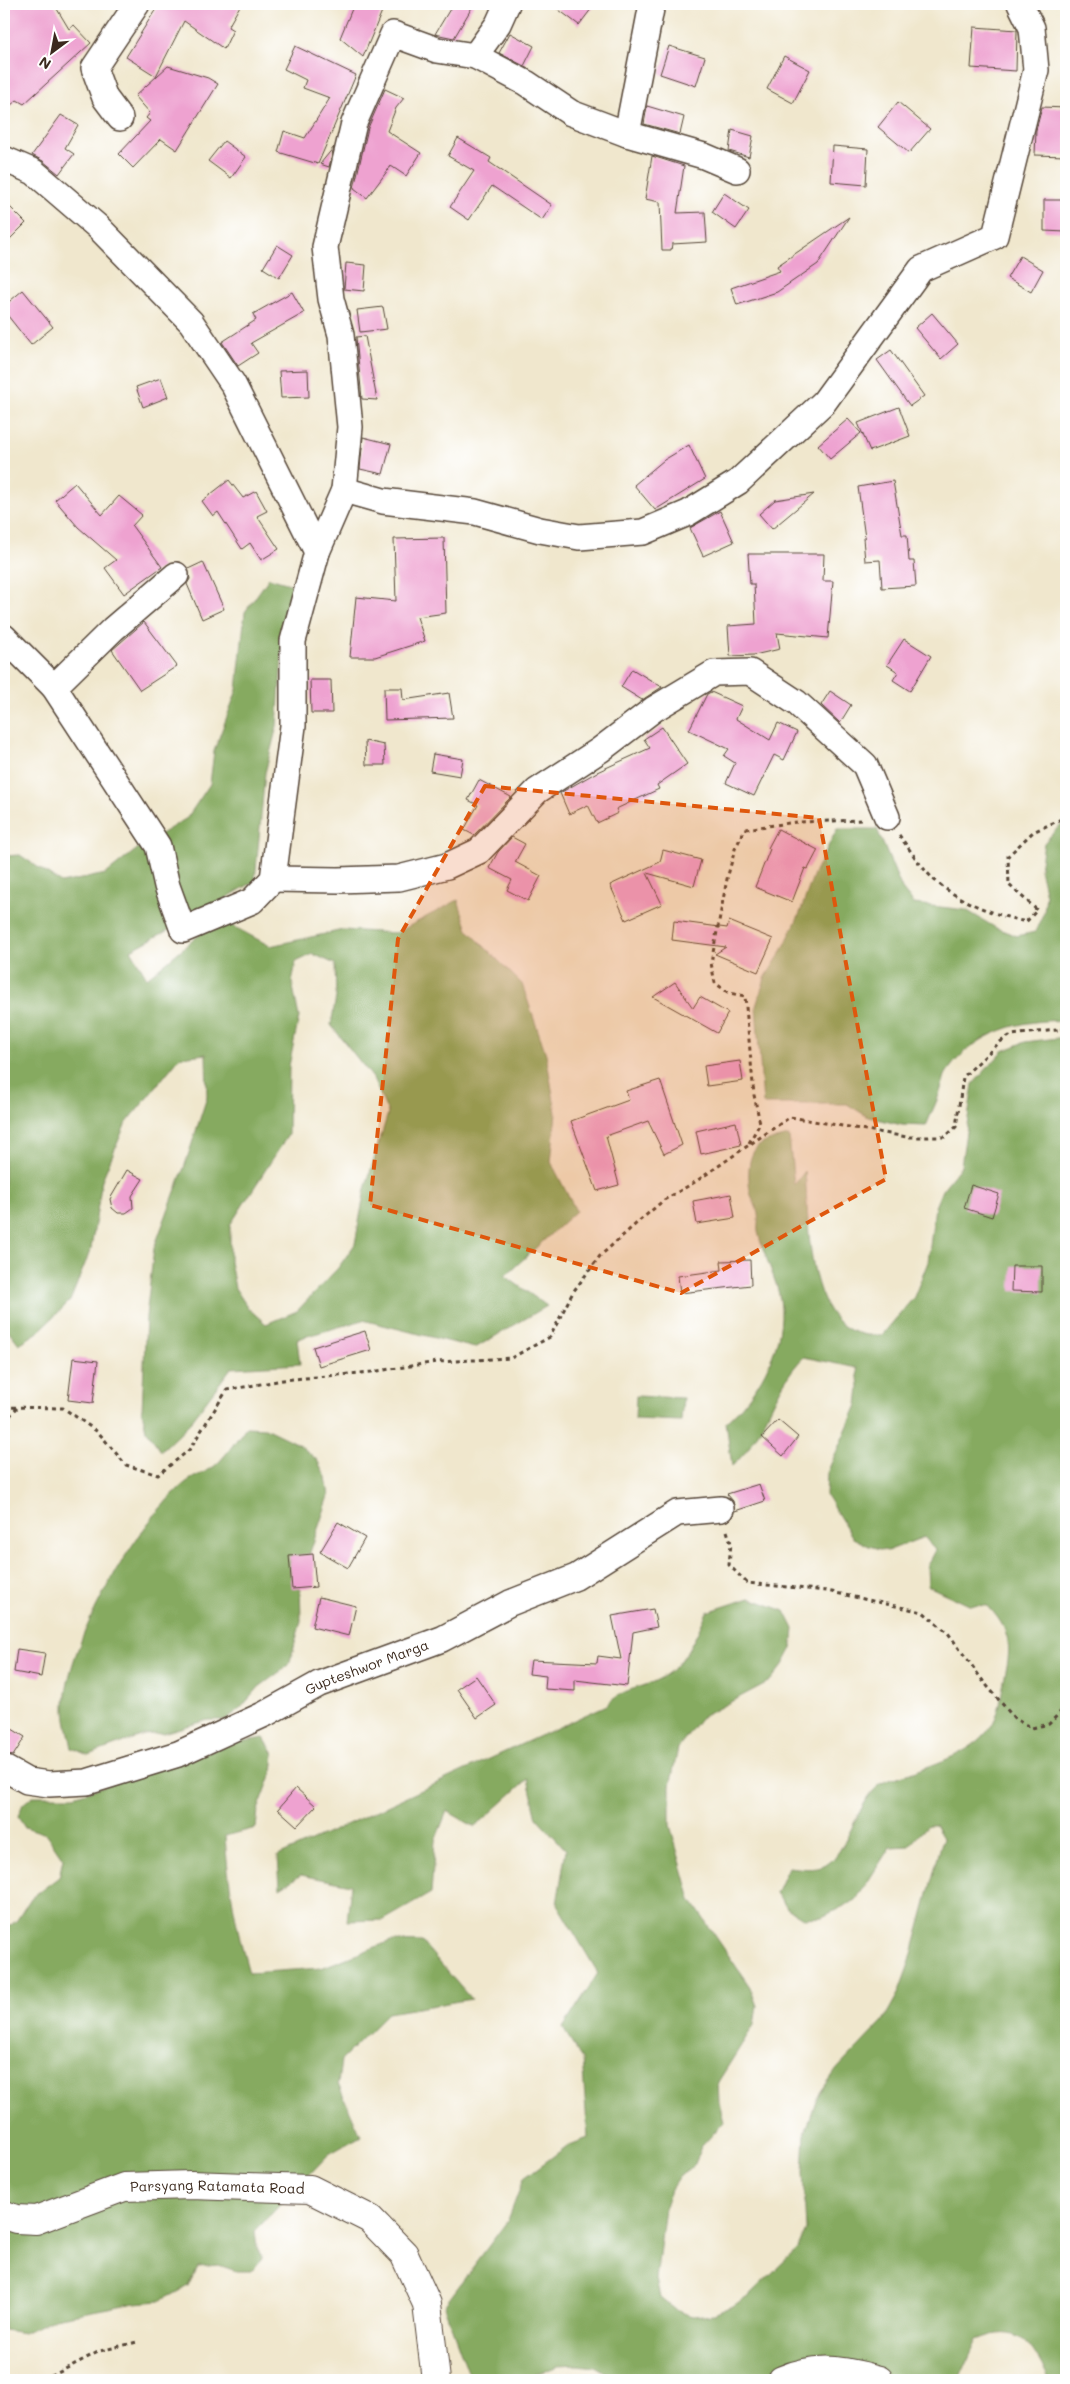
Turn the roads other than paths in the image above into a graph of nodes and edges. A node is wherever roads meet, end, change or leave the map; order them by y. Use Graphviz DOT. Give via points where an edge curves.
graph roads {
  1 [pos="137,4"];
  2 [pos="507,4"];
  3 [pos="652,4"];
  4 [pos="1020,4"];
  5 [pos="475,56"];
  6 [pos="120,118"];
  7 [pos="627,134"];
  8 [pos="4,159"];
  9 [pos="737,170"];
  10 [pos="344,490"];
  11 [pos="317,552"];
  12 [pos="176,575"];
  13 [pos="4,638"];
  14 [pos="54,687"];
  15 [pos="887,817"];
  16 [pos="273,879"];
  17 [pos="721,1509"];
  18 [pos="4,1768"];
  19 [pos="4,2215"];
  20 [pos="436,2380"];
  21 [pos="782,2380"];
  22 [pos="880,2380"];
  1 -- 6 [label="street" via="94,68 105,98"];
  2 -- 5 [label="street" via="498,24"];
  3 -- 7 [label="street"];
  4 -- 10 [label="street" via="1032,28 1036,70 995,236 921,269 824,402 738,482 688,513 643,532 578,537 475,512 383,501"];
  5 -- 7 [label="street" via="526,83 571,113"];
  5 -- 10 [label="street" via="436,50 392,34 354,123 324,247 331,300 341,335 350,427"];
  7 -- 9 [label="street" via="704,156"];
  8 -- 11 [label="street" via="34,172 98,227 191,322 233,384"];
  10 -- 11 [label="street"];
  11 -- 16 [label="street" via="293,641 293,726"];
  12 -- 14 [label="street" via="113,629"];
  13 -- 14 [label="street"];
  14 -- 16 [label="street" via="158,846 167,886 183,930 252,901"];
  15 -- 16 [label="street" via="865,765 797,703 750,672 714,672 654,709 600,750 536,791 479,851 447,866 399,878"];
  17 -- 18 [label="street, Gupteshwor Marga" via="677,1513 576,1577 510,1603 442,1639 319,1684 265,1714 178,1754 88,1782 49,1784 27,1781"];
  19 -- 20 [label="street, Parsyang Ratamata Road" via="36,2220 124,2187 191,2185 310,2189 370,2219 404,2254 427,2304"];
  21 -- 22 [label="street" via="824,2369"];
}
